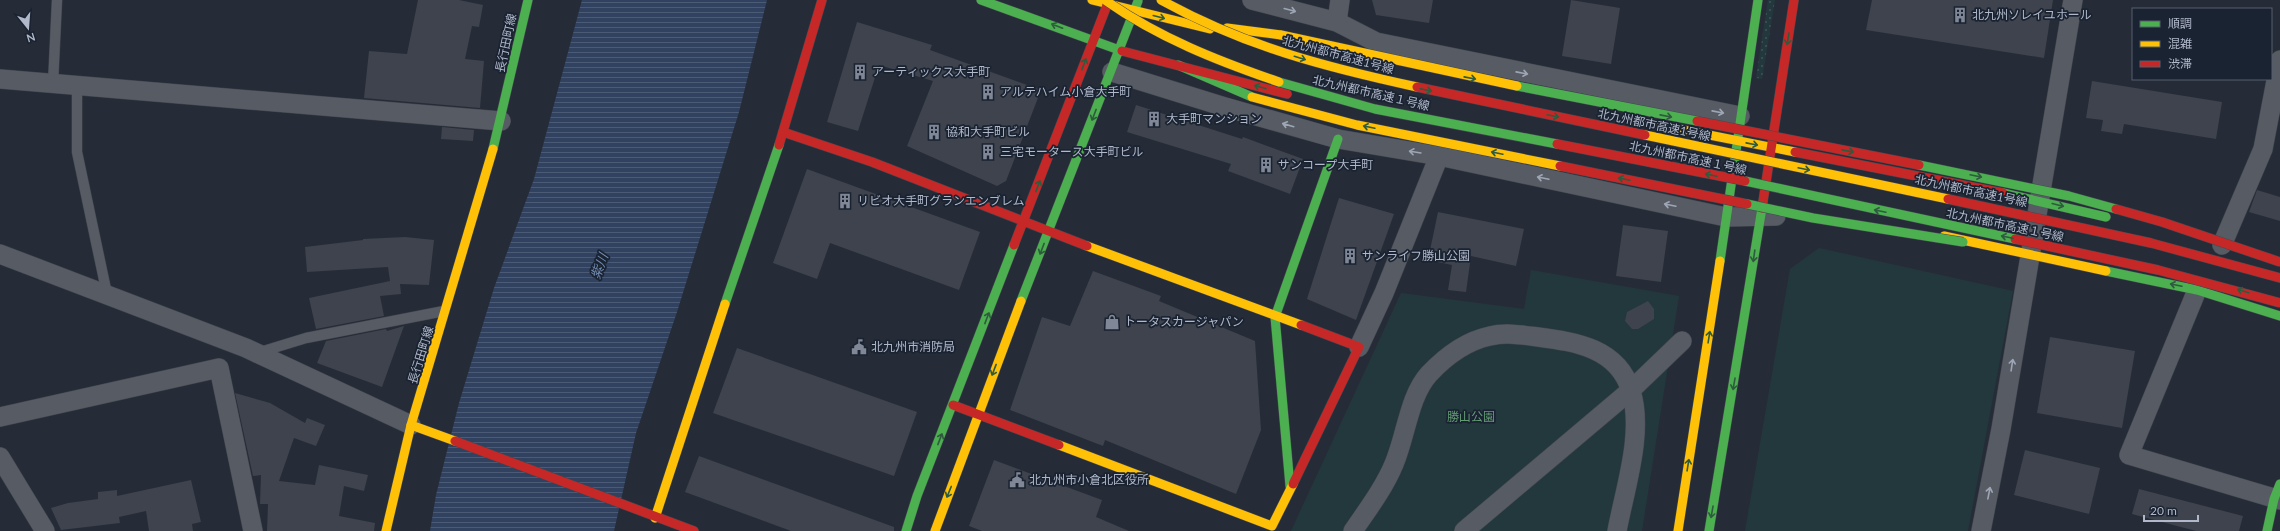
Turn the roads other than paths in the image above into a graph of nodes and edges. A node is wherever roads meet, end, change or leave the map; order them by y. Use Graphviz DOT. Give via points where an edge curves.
graph roads {
  1 [pos="57,0"];
  2 [pos="528,0"];
  3 [pos="822,0"];
  4 [pos="981,0"];
  5 [pos="1092,0"];
  6 [pos="1138,0"];
  7 [pos="1161,0"];
  8 [pos="1252,0"];
  9 [pos="1340,0"];
  10 [pos="1758,0"];
  11 [pos="1794,0"];
  12 [pos="2073,0"];
  13 [pos="1108,2"];
  14 [pos="1135,10"];
  15 [pos="1337,22"];
  16 [pos="1182,23"];
  17 [pos="1093,40"];
  18 [pos="1120,50"];
  19 [pos="1342,59"];
  20 [pos="2280,60"];
  21 [pos="1178,65"];
  22 [pos="2280,71"];
  23 [pos="1112,72"];
  24 [pos="0,79"];
  25 [pos="52,84"];
  26 [pos="76,86"];
  27 [pos="1740,116"];
  28 [pos="1618,117"];
  29 [pos="501,121"];
  30 [pos="783,132"];
  31 [pos="1461,136"];
  32 [pos="1338,139"];
  33 [pos="1484,141"];
  34 [pos="1736,141"];
  35 [pos="1770,148"];
  36 [pos="1439,156"];
  37 [pos="1729,194"];
  38 [pos="2039,200"];
  39 [pos="1761,208"];
  40 [pos="1834,214"];
  41 [pos="1726,217"];
  42 [pos="1024,222"];
  43 [pos="1048,232"];
  44 [pos="2222,245"];
  45 [pos="0,254"];
  46 [pos="2030,254"];
  47 [pos="2280,261"];
  48 [pos="2142,266"];
  49 [pos="2280,278"];
  50 [pos="2197,290"];
  51 [pos="107,294"];
  52 [pos="2280,303"];
  53 [pos="446,311"];
  54 [pos="2280,316"];
  55 [pos="1275,317"];
  56 [pos="1682,341"];
  57 [pos="1359,347"];
  58 [pos="251,351"];
  59 [pos="219,368"];
  60 [pos="1631,390"];
  61 [pos="953,405"];
  62 [pos="977,415"];
  63 [pos="0,417"];
  64 [pos="411,425"];
  65 [pos="0,457"];
  66 [pos="1290,486"];
  67 [pos="2278,494"];
  68 [pos="655,518"];
  69 [pos="1271,529"];
  70 [pos="45,531"];
  71 [pos="253,531"];
  72 [pos="386,531"];
  73 [pos="694,531"];
  74 [pos="906,531"];
  75 [pos="935,531"];
  76 [pos="1353,531"];
  77 [pos="1464,531"];
  78 [pos="1618,531"];
  79 [pos="1678,531"];
  80 [pos="1708,531"];
  81 [pos="1981,531"];
  82 [pos="2267,531"];
  1 -- 25 [label="lane"];
  2 -- 29 [label="main road, 長行田町線"];
  3 -- 30 [label="main road"];
  17 -- 4 [label="main road, one-way"];
  5 -- 13 [label="main road"];
  6 -- 14 [label="main road"];
  7 -- 49 [label="main road, 北九州都市高速1号線, one-way, bridge" via="1231,34 1284,54 1338,70 2064,223"];
  8 -- 15 [label="street, one-way"];
  9 -- 15 [label="street"];
  10 -- 27 [label="main road"];
  11 -- 35 [label="main road, one-way"];
  12 -- 38 [label="street"];
  13 -- 14 [label="main road"];
  13 -- 17 [label="main road"];
  48 -- 13 [label="main road, 北九州都市高速１号線, one-way, bridge" via="1609,153 1379,110 1320,95 1212,58 1161,36"];
  14 -- 16 [label="main road, one-way"];
  14 -- 18 [label="main road"];
  15 -- 27 [label="street, one-way" via="1376,42"];
  16 -- 19 [label="main road"];
  16 -- 47 [label="main road, one-way, bridge" via="1281,35 1459,75 2069,196 2162,222"];
  17 -- 18 [label="main road"];
  42 -- 17 [label="main road, one-way"];
  18 -- 21 [label="main road"];
  18 -- 23 [label="main road"];
  20 -- 22 [label="street"];
  31 -- 21 [label="main road, one-way" via="1354,112"];
  48 -- 21 [label="main road, one-way, bridge" via="1921,236 1813,218 1357,125 1252,97"];
  22 -- 44 [label="street" via="2263,149"];
  32 -- 23 [label="street, one-way"];
  23 -- 43 [label="main road, one-way"];
  24 -- 25 [label="street"];
  25 -- 26 [label="street"];
  26 -- 29 [label="street"];
  26 -- 51 [label="lane" via="77,152"];
  27 -- 34 [label="main road"];
  28 -- 34 [label="main road"];
  29 -- 53 [label="main road, 長行田町線"];
  30 -- 42 [label="main road" via="872,162"];
  30 -- 68 [label="main road"];
  36 -- 32 [label="street, one-way"];
  32 -- 55 [label="main road"];
  33 -- 37 [label="main road"];
  34 -- 35 [label="main road, one-way"];
  34 -- 37 [label="main road"];
  35 -- 38 [label="main road"];
  35 -- 39 [label="main road"];
  41 -- 36 [label="street, one-way"];
  36 -- 57 [label="street" via="1384,293"];
  37 -- 39 [label="main road"];
  37 -- 41 [label="main road"];
  38 -- 44 [label="main road, one-way"];
  38 -- 46 [label="street"];
  39 -- 40 [label="street"];
  39 -- 41 [label="street"];
  39 -- 80 [label="main road, one-way" via="1743,334"];
  40 -- 46 [label="main road"];
  79 -- 41 [label="main road, one-way"];
  42 -- 43 [label="main road"];
  61 -- 42 [label="main road, one-way"];
  43 -- 55 [label="main road"];
  43 -- 62 [label="main road, one-way"];
  44 -- 47 [label="main road"];
  45 -- 51 [label="street"];
  50 -- 46 [label="main road, one-way"];
  81 -- 46 [label="street, one-way"];
  52 -- 48 [label="main road, 北九州都市高速１号線, one-way, bridge"];
  50 -- 54 [label="main road"];
  50 -- 67 [label="street" via="2128,455"];
  51 -- 58 [label="street"];
  53 -- 58 [label="lane"];
  53 -- 64 [label="main road, 長行田町線"];
  55 -- 57 [label="main road"];
  55 -- 66 [label="main road"];
  56 -- 60 [label="street"];
  57 -- 66 [label="main road"];
  58 -- 59 [label="street"];
  58 -- 64 [label="street"];
  59 -- 63 [label="street"];
  59 -- 71 [label="street"];
  60 -- 76 [label="street" via="1615,363 1600,352 1576,342 1520,334 1491,335 1464,345 1428,375 1414,401 1394,465"];
  60 -- 77 [label="street"];
  60 -- 78 [label="street" via="1636,415 1634,447"];
  61 -- 62 [label="main road"];
  74 -- 61 [label="main road, one-way"];
  62 -- 69 [label="main road"];
  62 -- 75 [label="main road, one-way"];
  64 -- 68 [label="main road"];
  64 -- 72 [label="main road, 長行田町線"];
  65 -- 70 [label="street"];
  66 -- 69 [label="main road"];
  67 -- 82 [label="main road"];
  68 -- 73 [label="main road"];
}
